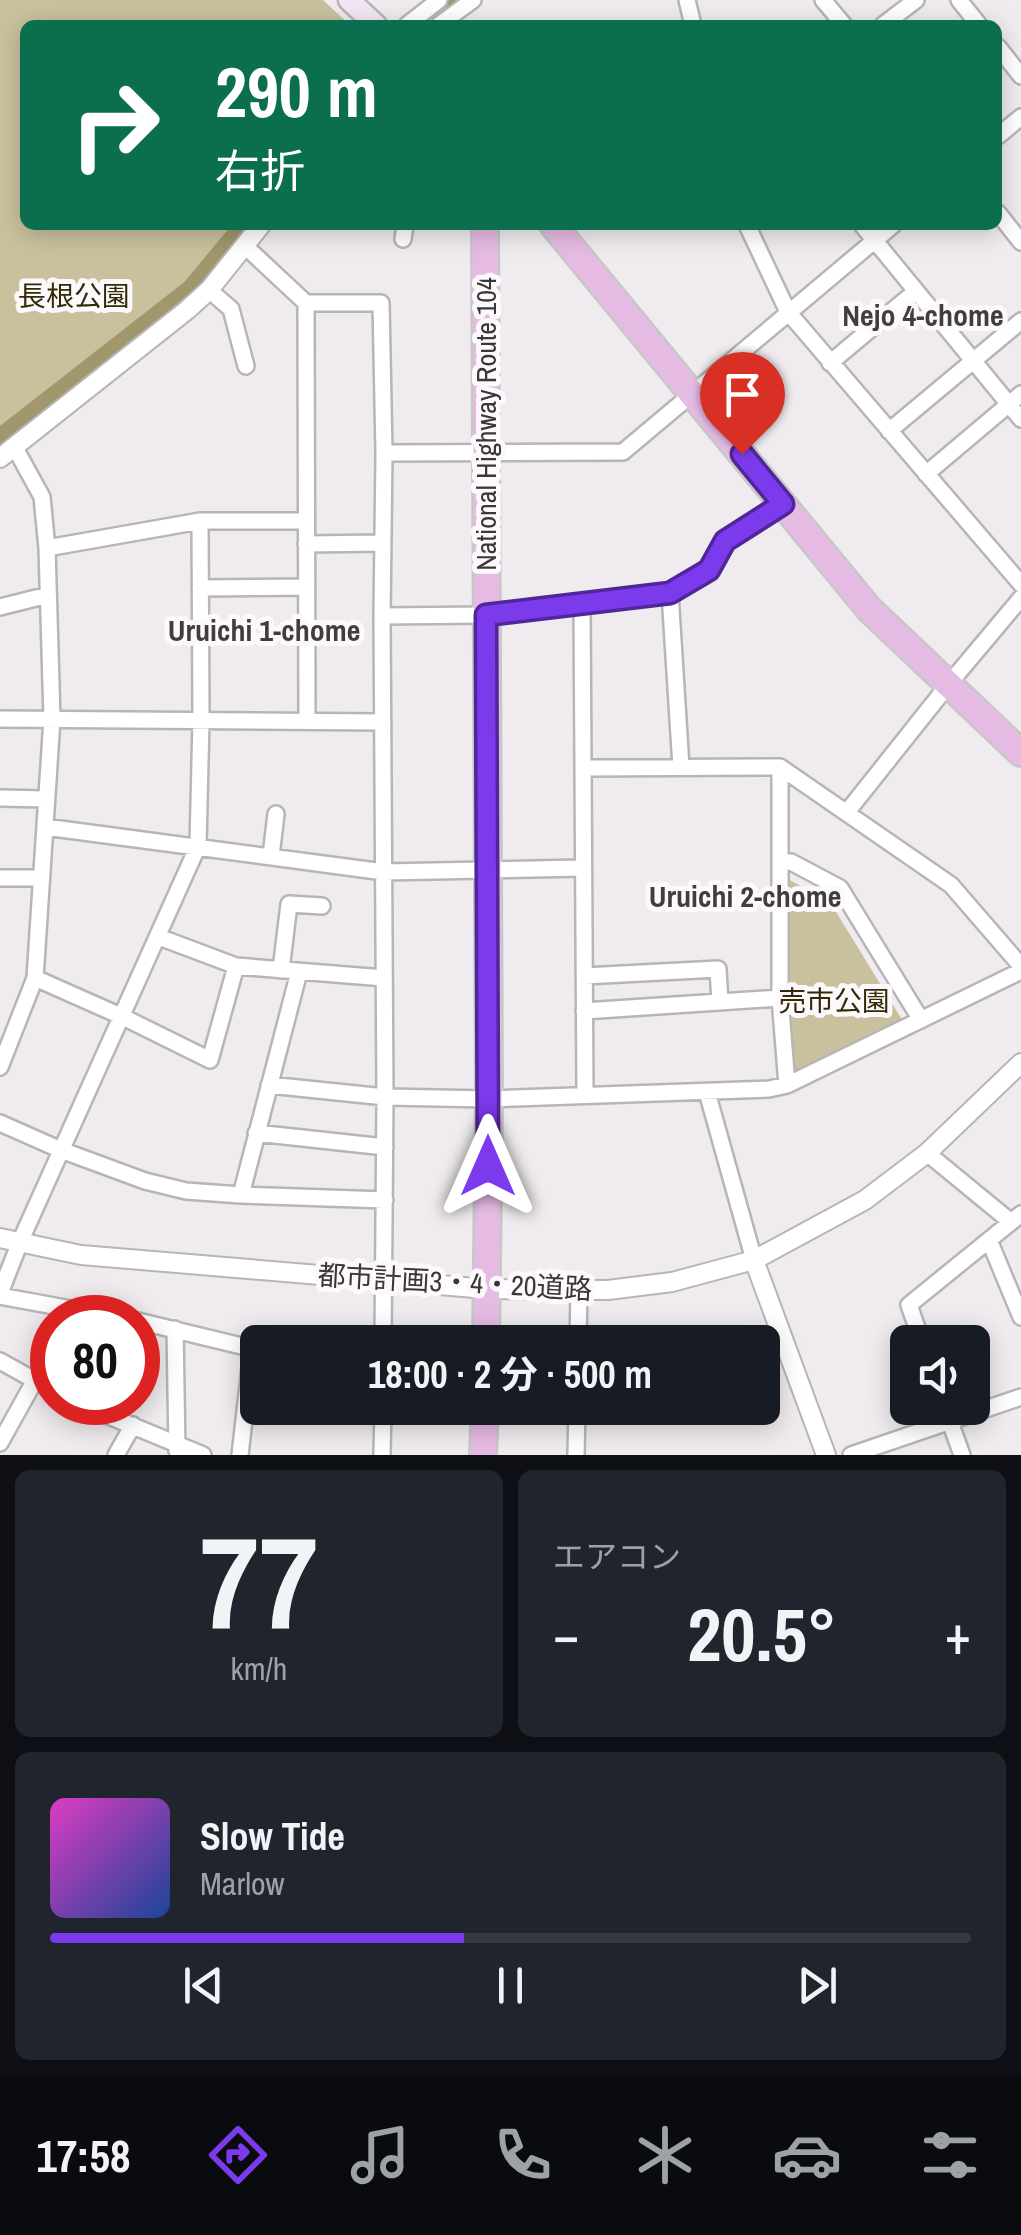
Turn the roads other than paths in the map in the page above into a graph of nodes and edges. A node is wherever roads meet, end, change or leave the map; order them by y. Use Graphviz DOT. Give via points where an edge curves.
graph roads {
  1 [pos="349,0"];
  2 [pos="473,0"];
  3 [pos="823,0"];
  4 [pos="916,0"];
  5 [pos="959,0"];
  6 [pos="431,2"];
  7 [pos="371,20"];
  8 [pos="412,20"];
  9 [pos="446,20"];
  10 [pos="840,20"];
  11 [pos="890,20"];
  12 [pos="975,20"];
  13 [pos="1002,53"];
  14 [pos="1021,76"];
  15 [pos="1002,218"];
  16 [pos="257,230"];
  17 [pos="485,230"];
  18 [pos="557,230"];
  19 [pos="749,230"];
  20 [pos="866,230"];
  21 [pos="887,230"];
  22 [pos="874,241"];
  23 [pos="1021,242"];
  24 [pos="245,246"];
  25 [pos="209,290"];
  26 [pos="916,291"];
  27 [pos="306,303"];
  28 [pos="788,312"];
  29 [pos="1021,321"];
  30 [pos="973,361"];
  31 [pos="830,363"];
  32 [pos="246,366"];
  33 [pos="691,394"];
  34 [pos="1015,400"];
  35 [pos="1021,419"];
  36 [pos="890,431"];
  37 [pos="7,452"];
  38 [pos="486,452"];
  39 [pos="384,453"];
  40 [pos="926,474"];
  41 [pos="783,504"];
  42 [pos="200,521"];
  43 [pos="305,521"];
  44 [pos="383,543"];
  45 [pos="306,544"];
  46 [pos="47,548"];
  47 [pos="1021,584"];
  48 [pos="306,587"];
  49 [pos="200,588"];
  50 [pos="670,593"];
  51 [pos="48,594"];
  52 [pos="1021,598"];
  53 [pos="582,603"];
  54 [pos="0,607"];
  55 [pos="486,615"];
  56 [pos="382,616"];
  57 [pos="948,685"];
  58 [pos="52,719"];
  59 [pos="0,720"];
  60 [pos="201,720"];
  61 [pos="307,720"];
  62 [pos="383,722"];
  63 [pos="1021,753"];
  64 [pos="680,767"];
  65 [pos="780,767"];
  66 [pos="582,768"];
  67 [pos="0,798"];
  68 [pos="46,799"];
  69 [pos="848,812"];
  70 [pos="276,814"];
  71 [pos="45,827"];
  72 [pos="198,846"];
  73 [pos="271,856"];
  74 [pos="781,861"];
  75 [pos="583,868"];
  76 [pos="488,870"];
  77 [pos="384,872"];
  78 [pos="0,878"];
  79 [pos="41,878"];
  80 [pos="322,906"];
  81 [pos="159,937"];
  82 [pos="236,966"];
  83 [pos="1021,968"];
  84 [pos="281,970"];
  85 [pos="299,972"];
  86 [pos="584,976"];
  87 [pos="35,978"];
  88 [pos="384,978"];
  89 [pos="780,998"];
  90 [pos="720,1002"];
  91 [pos="584,1011"];
  92 [pos="123,1017"];
  93 [pos="920,1020"];
  94 [pos="1021,1063"];
  95 [pos="0,1067"];
  96 [pos="269,1084"];
  97 [pos="786,1084"];
  98 [pos="707,1092"];
  99 [pos="585,1095"];
  100 [pos="385,1097"];
  101 [pos="489,1099"];
  102 [pos="0,1123"];
  103 [pos="256,1133"];
  104 [pos="385,1147"];
  105 [pos="61,1150"];
  106 [pos="927,1153"];
  107 [pos="241,1195"];
  108 [pos="384,1200"];
  109 [pos="1016,1218"];
  110 [pos="0,1238"];
  111 [pos="989,1240"];
  112 [pos="20,1242"];
  113 [pos="754,1260"];
  114 [pos="384,1280"];
  115 [pos="488,1289"];
  116 [pos="579,1291"];
  117 [pos="0,1295"];
  118 [pos="30,1301"];
  119 [pos="1020,1314"];
  120 [pos="383,1325"];
  121 [pos="487,1325"];
  122 [pos="578,1325"];
  123 [pos="916,1325"];
  124 [pos="160,1326"];
  125 [pos="174,1329"];
  126 [pos="240,1346"];
  127 [pos="0,1361"];
  128 [pos="30,1377"];
  129 [pos="30,1389"];
  130 [pos="1021,1397"];
  131 [pos="990,1404"];
  132 [pos="244,1425"];
  133 [pos="382,1425"];
  134 [pos="484,1425"];
  135 [pos="577,1425"];
  136 [pos="921,1425"];
  137 [pos="951,1425"];
  138 [pos="133,1426"];
  139 [pos="0,1443"];
  140 [pos="177,1450"];
  141 [pos="116,1455"];
  142 [pos="204,1455"];
  143 [pos="240,1455"];
  144 [pos="382,1455"];
  145 [pos="484,1455"];
  146 [pos="576,1455"];
  147 [pos="826,1455"];
  148 [pos="850,1455"];
  149 [pos="962,1455"];
  1 -- 7 [label="main road"];
  2 -- 9 [label="street"];
  3 -- 10 [label="street"];
  4 -- 11 [label="street"];
  5 -- 12 [label="street"];
  6 -- 8 [label="street"];
  13 -- 14 [label="street"];
  15 -- 23 [label="street"];
  16 -- 24 [label="street"];
  17 -- 38 [label="highway, National Highway Route 104"];
  18 -- 33 [label="highway"];
  19 -- 28 [label="street"];
  20 -- 22 [label="street"];
  21 -- 22 [label="street"];
  22 -- 26 [label="street"];
  22 -- 28 [label="street"];
  24 -- 25 [label="street"];
  24 -- 27 [label="street"];
  25 -- 32 [label="street" via="231,310"];
  25 -- 37 [label="street"];
  26 -- 30 [label="street"];
  26 -- 31 [label="street"];
  27 -- 39 [label="street" via="381,304"];
  27 -- 43 [label="street"];
  28 -- 31 [label="street"];
  28 -- 33 [label="street"];
  29 -- 30 [label="street"];
  30 -- 34 [label="street"];
  30 -- 36 [label="street"];
  31 -- 36 [label="street"];
  33 -- 38 [label="street" via="623,452"];
  33 -- 41 [label="highway"];
  34 -- 35 [label="street"];
  34 -- 40 [label="street"];
  36 -- 40 [label="street"];
  37 -- 46 [label="street" via="42,497"];
  38 -- 39 [label="street"];
  38 -- 55 [label="highway, National Highway Route 104"];
  39 -- 44 [label="street"];
  40 -- 47 [label="street"];
  41 -- 50 [label="street" via="725,541 709,570"];
  41 -- 57 [label="highway" via="869,609"];
  42 -- 43 [label="street"];
  42 -- 46 [label="street"];
  42 -- 49 [label="street"];
  43 -- 45 [label="street"];
  44 -- 45 [label="street"];
  44 -- 56 [label="street"];
  45 -- 48 [label="street"];
  46 -- 51 [label="street"];
  48 -- 49 [label="street"];
  48 -- 61 [label="street"];
  49 -- 60 [label="street"];
  50 -- 53 [label="street"];
  50 -- 64 [label="street"];
  51 -- 54 [label="street"];
  51 -- 58 [label="street"];
  52 -- 57 [label="street"];
  53 -- 55 [label="street"];
  53 -- 66 [label="street"];
  55 -- 56 [label="street"];
  55 -- 76 [label="highway, National Highway Route 104"];
  56 -- 62 [label="street"];
  57 -- 63 [label="highway"];
  57 -- 69 [label="street"];
  58 -- 59 [label="street"];
  58 -- 60 [label="street"];
  58 -- 68 [label="street"];
  60 -- 61 [label="street"];
  60 -- 72 [label="street"];
  61 -- 62 [label="street"];
  62 -- 77 [label="street"];
  64 -- 65 [label="street"];
  64 -- 66 [label="street"];
  65 -- 69 [label="street"];
  65 -- 74 [label="street"];
  66 -- 75 [label="street"];
  67 -- 68 [label="street"];
  68 -- 71 [label="street"];
  69 -- 83 [label="street" via="950,885"];
  70 -- 73 [label="street"];
  71 -- 72 [label="street"];
  71 -- 79 [label="street"];
  72 -- 73 [label="street"];
  72 -- 81 [label="street"];
  73 -- 77 [label="street"];
  74 -- 89 [label="street"];
  74 -- 93 [label="street" via="840,888"];
  75 -- 76 [label="street"];
  75 -- 86 [label="street"];
  76 -- 77 [label="street"];
  76 -- 101 [label="highway, National Highway Route 104"];
  77 -- 88 [label="street"];
  78 -- 79 [label="street"];
  79 -- 87 [label="street"];
  80 -- 84 [label="street" via="289,904"];
  81 -- 82 [label="street"];
  81 -- 92 [label="street"];
  82 -- 84 [label="street"];
  82 -- 92 [label="street" via="210,1060"];
  83 -- 93 [label="street"];
  84 -- 85 [label="street"];
  85 -- 88 [label="street"];
  85 -- 96 [label="street"];
  86 -- 90 [label="street" via="718,968"];
  86 -- 91 [label="street"];
  87 -- 92 [label="street"];
  87 -- 95 [label="street"];
  88 -- 100 [label="street"];
  89 -- 90 [label="street"];
  89 -- 97 [label="street"];
  90 -- 91 [label="street"];
  91 -- 99 [label="street"];
  92 -- 105 [label="street"];
  93 -- 97 [label="street"];
  94 -- 106 [label="street, 都市計画3・4・20道路"];
  96 -- 100 [label="street"];
  96 -- 103 [label="street"];
  97 -- 98 [label="street"];
  98 -- 99 [label="street"];
  98 -- 113 [label="street"];
  99 -- 101 [label="street"];
  100 -- 101 [label="street"];
  100 -- 104 [label="street"];
  101 -- 115 [label="highway, National Highway Route 104"];
  102 -- 105 [label="street"];
  103 -- 104 [label="street"];
  103 -- 107 [label="street"];
  104 -- 108 [label="street"];
  105 -- 107 [label="street" via="145,1181"];
  105 -- 112 [label="street"];
  106 -- 109 [label="street"];
  106 -- 113 [label="street, 都市計画3・4・20道路" via="865,1200"];
  107 -- 108 [label="street"];
  108 -- 114 [label="street"];
  109 -- 111 [label="street"];
  110 -- 112 [label="street, 都市計画3・4・20道路"];
  111 -- 119 [label="street"];
  111 -- 123 [label="street" via="909,1304"];
  112 -- 114 [label="street, 都市計画3・4・20道路" via="81,1255"];
  112 -- 117 [label="street"];
  113 -- 116 [label="street, 都市計画3・4・20道路" via="672,1282"];
  113 -- 147 [label="street"];
  114 -- 115 [label="street, 都市計画3・4・20道路"];
  114 -- 120 [label="street"];
  115 -- 116 [label="street, 都市計画3・4・20道路"];
  115 -- 121 [label="highway, National Highway Route 104"];
  116 -- 122 [label="street"];
  117 -- 118 [label="street"];
  124 -- 125 [label="street"];
  125 -- 126 [label="street"];
  125 -- 140 [label="street"];
  127 -- 128 [label="street"];
  129 -- 139 [label="street"];
  130 -- 131 [label="street"];
  132 -- 143 [label="street"];
  133 -- 144 [label="street"];
  134 -- 145 [label="highway"];
  135 -- 146 [label="street"];
  136 -- 148 [label="street"];
  137 -- 149 [label="street"];
  138 -- 140 [label="street"];
  138 -- 141 [label="street"];
  140 -- 142 [label="street"];
}
